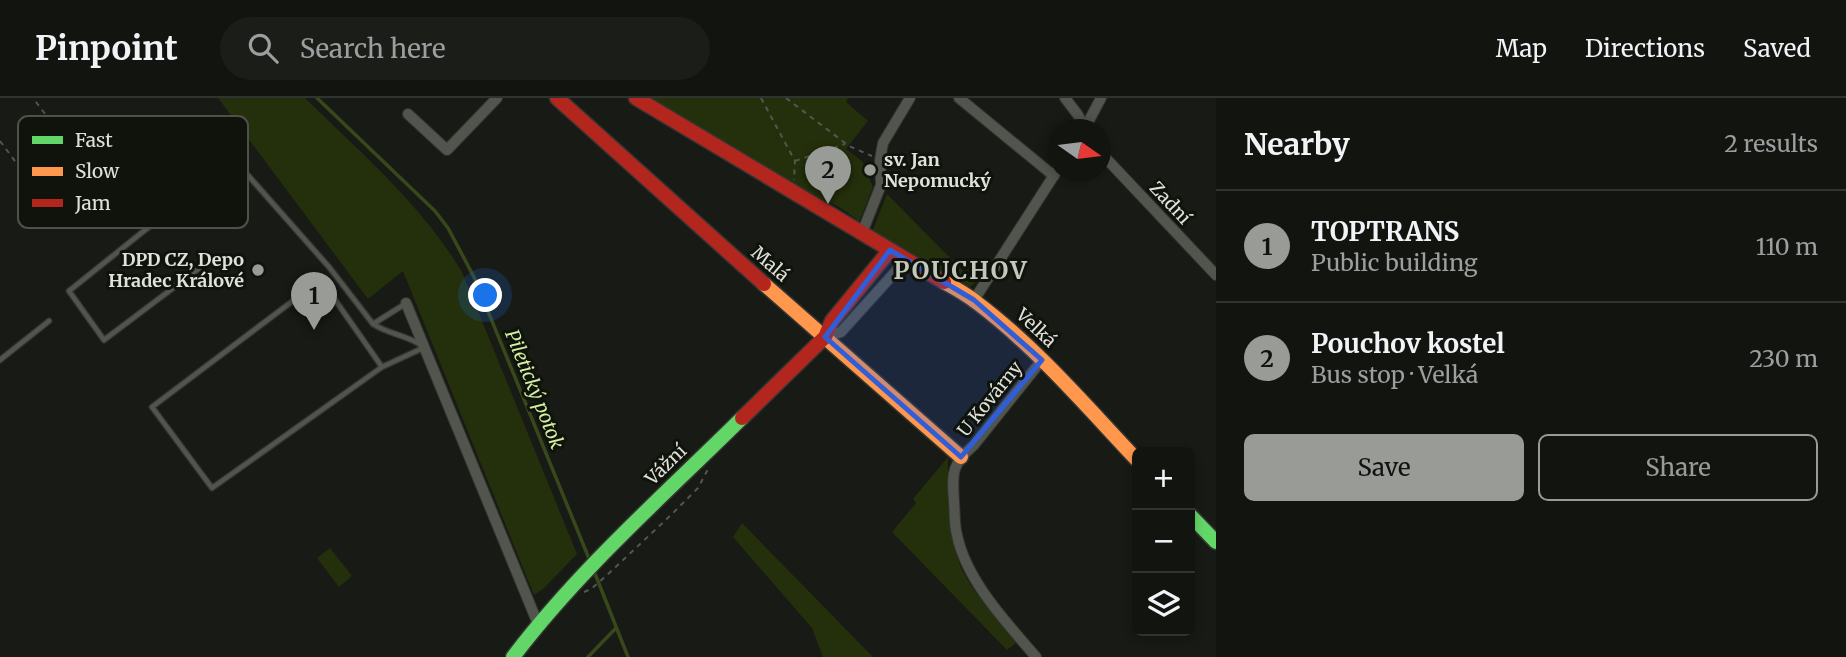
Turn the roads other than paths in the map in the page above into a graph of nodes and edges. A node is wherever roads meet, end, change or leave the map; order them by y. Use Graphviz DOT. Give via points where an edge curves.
graph roads {
  1 [pos="497,98"];
  2 [pos="557,98"];
  3 [pos="636,98"];
  4 [pos="911,98"];
  5 [pos="959,98"];
  6 [pos="1065,98"];
  7 [pos="1101,98"];
  8 [pos="408,114"];
  9 [pos="1080,119"];
  10 [pos="1090,119"];
  11 [pos="1111,163"];
  12 [pos="1048,167"];
  13 [pos="248,175"];
  14 [pos="1050,182"];
  15 [pos="148,228"];
  16 [pos="862,233"];
  17 [pos="890,250"];
  18 [pos="906,260"];
  19 [pos="209,261"];
  20 [pos="1216,275"];
  21 [pos="974,300"];
  22 [pos="406,303"];
  23 [pos="49,321"];
  24 [pos="373,324"];
  25 [pos="825,337"];
  26 [pos="424,348"];
  27 [pos="0,360"];
  28 [pos="1042,360"];
  29 [pos="382,367"];
  30 [pos="1132,455"];
  31 [pos="961,457"];
  32 [pos="1195,520"];
  33 [pos="1216,542"];
  34 [pos="538,624"];
  35 [pos="513,657"];
  36 [pos="1036,657"];
  1 -- 8 [label="street" via="447,150"];
  2 -- 25 [label="street, Malá"];
  3 -- 16 [label="street, Velká"];
  4 -- 16 [label="street" via="883,143 879,194"];
  5 -- 12 [label="street"];
  6 -- 9 [label="street"];
  7 -- 10 [label="street"];
  11 -- 20 [label="street, Zadní"];
  13 -- 24 [label="lane"];
  14 -- 21 [label="street"];
  15 -- 19 [label="lane" via="69,291 104,340"];
  16 -- 17 [label="street, Velká"];
  17 -- 18 [label="street, Velká"];
  17 -- 25 [label="street, Vážní" via="832,321"];
  18 -- 21 [label="street, Velká"];
  18 -- 25 [label="street, Vážní" via="841,332"];
  21 -- 28 [label="street, Velká"];
  22 -- 24 [label="lane"];
  22 -- 26 [label="street"];
  23 -- 27 [label="lane"];
  24 -- 26 [label="lane"];
  25 -- 31 [label="street, Malá"];
  25 -- 34 [label="street, Vážní" via="584,573"];
  26 -- 29 [label="lane"];
  26 -- 34 [label="street"];
  28 -- 30 [label="street, Velká"];
  28 -- 31 [label="street, U Kovárny"];
  29 -- 29 [label="lane" via="212,488 152,407 310,288 331,294"];
  31 -- 36 [label="street" via="952,478 957,535 970,572"];
  32 -- 33 [label="street"];
  34 -- 35 [label="street, Vážní"];
}
